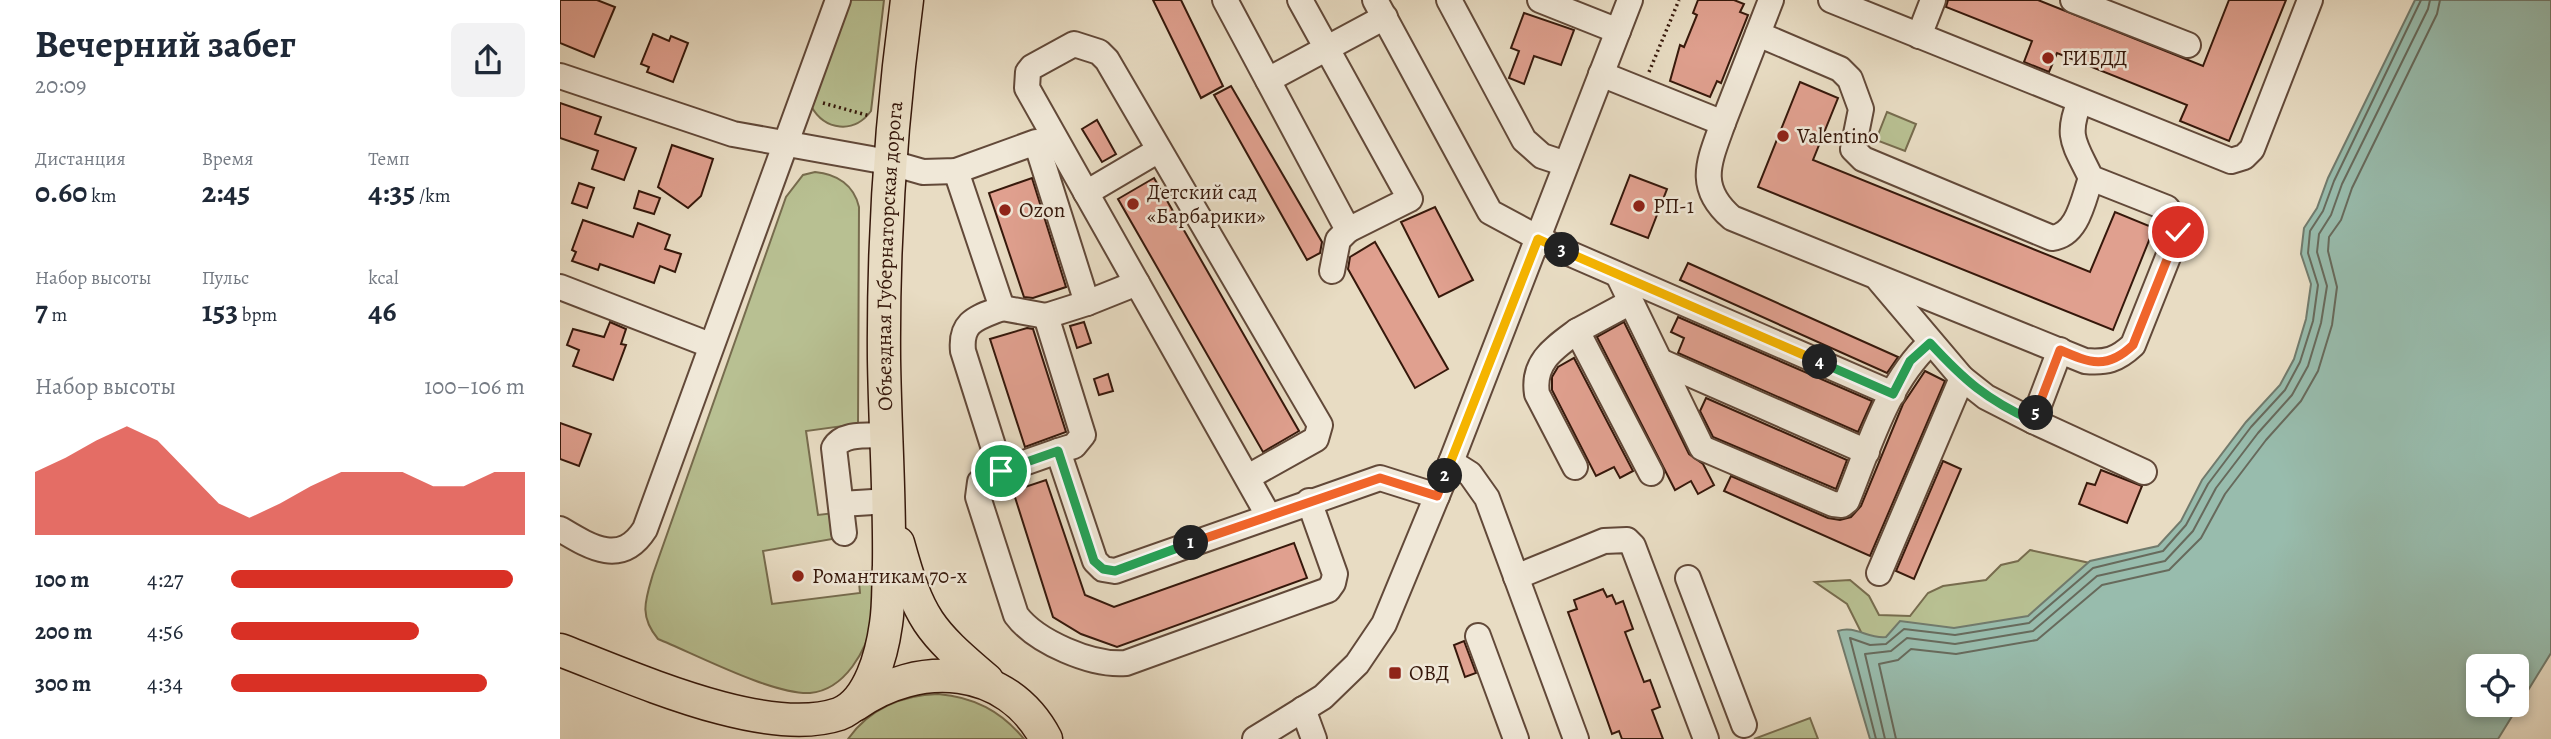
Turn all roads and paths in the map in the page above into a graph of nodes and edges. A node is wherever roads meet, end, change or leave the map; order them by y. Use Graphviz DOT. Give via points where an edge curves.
graph roads {
  1 [pos="838,0"];
  2 [pos="906,0"];
  3 [pos="1224,0"];
  4 [pos="1300,0"];
  5 [pos="1540,0"];
  6 [pos="1630,0"];
  7 [pos="1679,0"];
  8 [pos="1771,0"];
  9 [pos="1831,0"];
  10 [pos="1933,0"];
  11 [pos="2073,0"];
  12 [pos="2310,0"];
  13 [pos="1454,2"];
  14 [pos="1380,8"];
  15 [pos="1618,31"];
  16 [pos="1758,34"];
  17 [pos="1919,36"];
  18 [pos="2188,45"];
  19 [pos="1327,48"];
  20 [pos="1601,74"];
  21 [pos="560,76"];
  22 [pos="1268,80"];
  23 [pos="1637,88"];
  24 [pos="802,96"];
  25 [pos="2080,101"];
  26 [pos="892,122"];
  27 [pos="1723,122"];
  28 [pos="1044,138"];
  29 [pos="785,145"];
  30 [pos="1160,150"];
  31 [pos="888,162"];
  32 [pos="1566,164"];
  33 [pos="956,171"];
  34 [pos="2091,178"];
  35 [pos="1086,193"];
  36 [pos="1348,230"];
  37 [pos="1538,239"];
  38 [pos="1332,271"];
  39 [pos="1618,275"];
  40 [pos="1878,278"];
  41 [pos="1137,283"];
  42 [pos="560,287"];
  43 [pos="1087,303"];
  44 [pos="1629,303"];
  45 [pos="1002,309"];
  46 [pos="1046,316"];
  47 [pos="1577,331"];
  48 [pos="1930,343"];
  49 [pos="710,345"];
  50 [pos="2060,350"];
  51 [pos="1660,361"];
  52 [pos="1962,378"];
  53 [pos="1893,394"];
  54 [pos="2033,421"];
  55 [pos="886,435"];
  56 [pos="1058,451"];
  57 [pos="1867,452"];
  58 [pos="1451,462"];
  59 [pos="1575,467"];
  60 [pos="1001,471"];
  61 [pos="2144,472"];
  62 [pos="1651,473"];
  63 [pos="1248,477"];
  64 [pos="1437,496"];
  65 [pos="1308,501"];
  66 [pos="841,504"];
  67 [pos="890,506"];
  68 [pos="1268,515"];
  69 [pos="560,529"];
  70 [pos="845,533"];
  71 [pos="1879,573"];
  72 [pos="1516,577"];
  73 [pos="1688,578"];
  74 [pos="1478,636"];
  75 [pos="560,650"];
  76 [pos="667,690"];
  77 [pos="1009,697"];
  78 [pos="855,705"];
  79 [pos="1303,709"];
  80 [pos="1744,725"];
  81 [pos="1568,737"];
  82 [pos="746,739"];
  83 [pos="828,739"];
  84 [pos="1046,739"];
  85 [pos="1060,739"];
  86 [pos="1255,739"];
  87 [pos="1314,739"];
  88 [pos="1516,739"];
  89 [pos="1706,739"];
  1 -- 24 [label="street"];
  2 -- 26 [label="main road, Объездная Губернаторская дорога"];
  3 -- 22 [label="street"];
  4 -- 19 [label="street"];
  5 -- 15 [label="street"];
  6 -- 15 [label="street"];
  7 -- 23 [label="path" via="1646,79"];
  8 -- 16 [label="street"];
  9 -- 17 [label="street"];
  10 -- 17 [label="street"];
  11 -- 18 [label="street"];
  12 -- 25 [label="street" via="2252,149 2244,157 2231,161 2219,157"];
  13 -- 32 [label="street" via="1524,140 1542,156"];
  14 -- 19 [label="street"];
  14 -- 37 [label="street" via="1490,212"];
  15 -- 20 [label="street"];
  16 -- 27 [label="street"];
  16 -- 34 [label="street" via="1840,69 1850,79 1861,109 1853,149 1863,159 2052,238 2063,237 2072,228"];
  17 -- 25 [label="street"];
  19 -- 22 [label="street"];
  19 -- 36 [label="street" via="1410,199"];
  20 -- 23 [label="street"];
  20 -- 32 [label="street"];
  21 -- 29 [label="street" via="733,135"];
  22 -- 36 [label="street"];
  23 -- 27 [label="street"];
  24 -- 26 [label="path"];
  24 -- 29 [label="street"];
  25 -- 34 [label="street" via="2071,122 2071,138"];
  26 -- 31 [label="main road, Объездная Губернаторская дорога"];
  27 -- 40 [label="street" via="1708,170 1708,185 1718,205 1732,218"];
  28 -- 30 [label="street" via="1027,88 1028,72 1065,48 1084,45 1107,60"];
  28 -- 33 [label="street"];
  28 -- 35 [label="street"];
  28 -- 43 [label="street"];
  29 -- 31 [label="street"];
  29 -- 49 [label="street"];
  30 -- 35 [label="street"];
  30 -- 63 [label="street" via="1320,425 1316,439"];
  31 -- 33 [label="street" via="923,172"];
  31 -- 55 [label="main road, Объездная Губернаторская дорога"];
  32 -- 37 [label="street"];
  33 -- 45 [label="street"];
  34 -- 50 [label="street" via="2167,208 2178,232 2133,345 2106,363 2085,361"];
  35 -- 41 [label="street"];
  36 -- 38 [label="street" via="1338,240"];
  37 -- 39 [label="street"];
  37 -- 58 [label="street"];
  39 -- 44 [label="street"];
  39 -- 53 [label="street"];
  40 -- 48 [label="street"];
  40 -- 50 [label="street"];
  41 -- 43 [label="street"];
  41 -- 63 [label="street"];
  42 -- 49 [label="street"];
  43 -- 46 [label="street"];
  44 -- 47 [label="street"];
  44 -- 51 [label="street"];
  45 -- 46 [label="street"];
  45 -- 60 [label="street" via="971,320 961,338"];
  46 -- 56 [label="street" via="1083,435 1074,446"];
  47 -- 59 [label="street" via="1541,361 1535,382"];
  47 -- 62 [label="street"];
  48 -- 52 [label="street"];
  48 -- 53 [label="street" via="1910,361"];
  49 -- 69 [label="street" via="645,529 636,543 609,551"];
  50 -- 54 [label="street"];
  51 -- 57 [label="street"];
  51 -- 57 [label="street" via="1702,448 1842,505"];
  52 -- 54 [label="street" via="1986,397"];
  52 -- 71 [label="street"];
  53 -- 57 [label="street"];
  54 -- 61 [label="street"];
  55 -- 66 [label="street" via="838,441 834,448"];
  55 -- 67 [label="main road, Объездная Губернаторская дорога"];
  56 -- 60 [label="street"];
  56 -- 68 [label="street" via="1094,561 1103,569 1115,571"];
  58 -- 64 [label="street"];
  58 -- 72 [label="street" via="1470,474 1487,498"];
  60 -- 65 [label="street" via="980,482 978,496 1016,615 1036,636 1101,663 1126,663 1328,590 1335,574"];
  63 -- 68 [label="street"];
  64 -- 65 [label="street" via="1380,478"];
  64 -- 79 [label="street" via="1371,646 1342,680"];
  65 -- 68 [label="street"];
  66 -- 67 [label="street"];
  66 -- 70 [label="street"];
  67 -- 77 [label="main road" via="907,575 925,621 955,654"];
  67 -- 78 [label="main road" via="887,622 876,664"];
  72 -- 81 [label="street"];
  72 -- 89 [label="street" via="1604,541 1627,540"];
  73 -- 80 [label="street"];
  74 -- 88 [label="street"];
  75 -- 76 [label="main road"];
  76 -- 78 [label="main road" via="747,715 792,721 840,713"];
  76 -- 82 [label="main road"];
  77 -- 78 [label="main road" via="975,680 925,675 888,685"];
  77 -- 84 [label="main road" via="1038,724"];
  77 -- 85 [label="street"];
  78 -- 83 [label="main road"];
  79 -- 86 [label="street"];
  79 -- 87 [label="street"];
}
